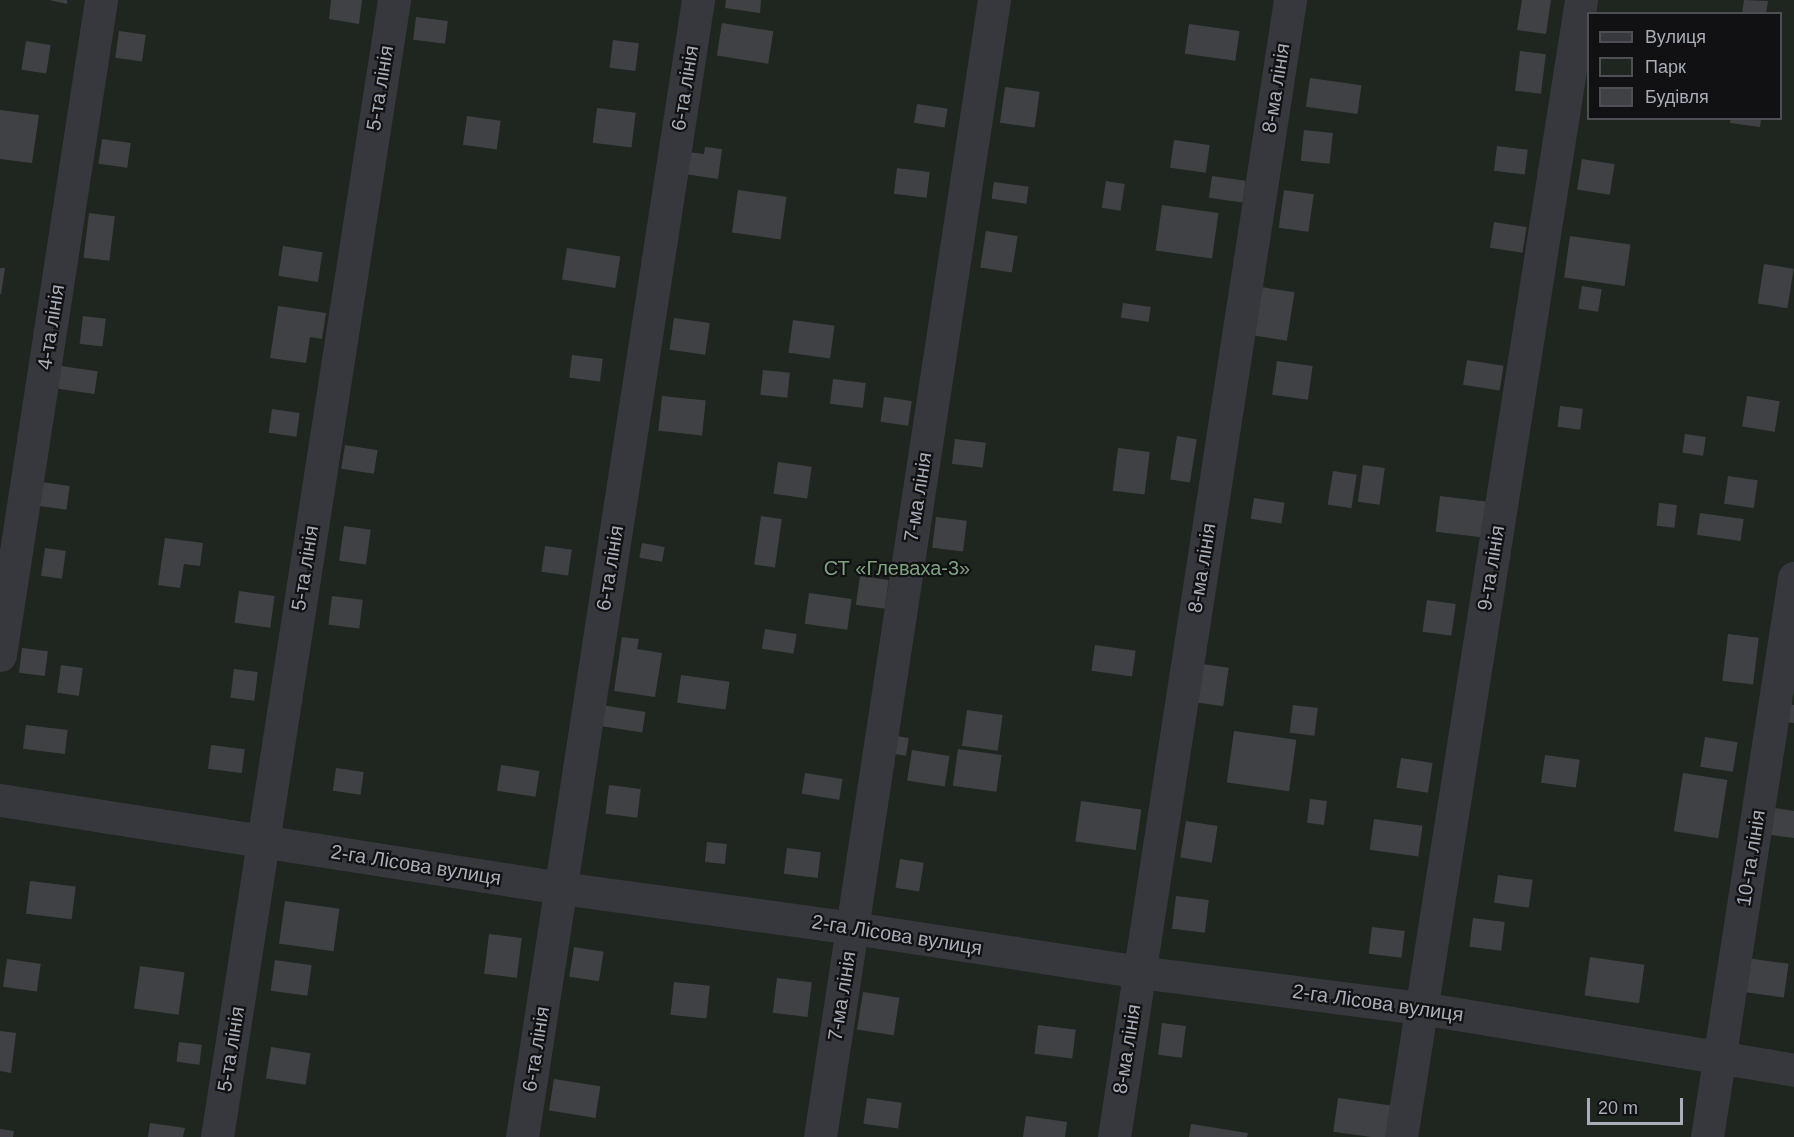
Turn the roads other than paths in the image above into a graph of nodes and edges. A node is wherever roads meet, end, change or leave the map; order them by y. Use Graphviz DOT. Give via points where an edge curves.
graph roads {
  1 [pos="101,0"];
  2 [pos="394,0"];
  3 [pos="698,0"];
  4 [pos="994,0"];
  5 [pos="1290,0"];
  6 [pos="1581,0"];
  7 [pos="1794,578"];
  8 [pos="0,655"];
  9 [pos="0,800"];
  10 [pos="262,841"];
  11 [pos="561,888"];
  12 [pos="853,928"];
  13 [pos="1139,972"];
  14 [pos="1421,1008"];
  15 [pos="1719,1058"];
  16 [pos="1794,1070"];
  17 [pos="218,1137"];
  18 [pos="522,1137"];
  19 [pos="820,1137"];
  20 [pos="1114,1137"];
  21 [pos="1401,1137"];
  22 [pos="1707,1137"];
  1 -- 8 [label="street, 4-та лінія"];
  2 -- 10 [label="street, 5-та лінія"];
  3 -- 11 [label="street, 6-та лінія"];
  4 -- 12 [label="street, 7-ма лінія"];
  5 -- 13 [label="street, 8-ма лінія"];
  6 -- 14 [label="street, 9-та лінія"];
  7 -- 15 [label="street, 10-та лінія"];
  9 -- 10 [label="street, 2-га Лісова вулиця"];
  10 -- 11 [label="street, 2-га Лісова вулиця"];
  10 -- 17 [label="street, 5-та лінія"];
  11 -- 12 [label="street, 2-га Лісова вулиця"];
  11 -- 18 [label="street, 6-та лінія"];
  12 -- 13 [label="street, 2-га Лісова вулиця"];
  12 -- 19 [label="street, 7-ма лінія"];
  13 -- 14 [label="street, 2-га Лісова вулиця"];
  13 -- 20 [label="street, 8-ма лінія"];
  14 -- 15 [label="street, 2-га Лісова вулиця"];
  14 -- 21 [label="street, 9-та лінія"];
  15 -- 16 [label="street, 2-га Лісова вулиця"];
  15 -- 22 [label="street, 10-та лінія"];
}
